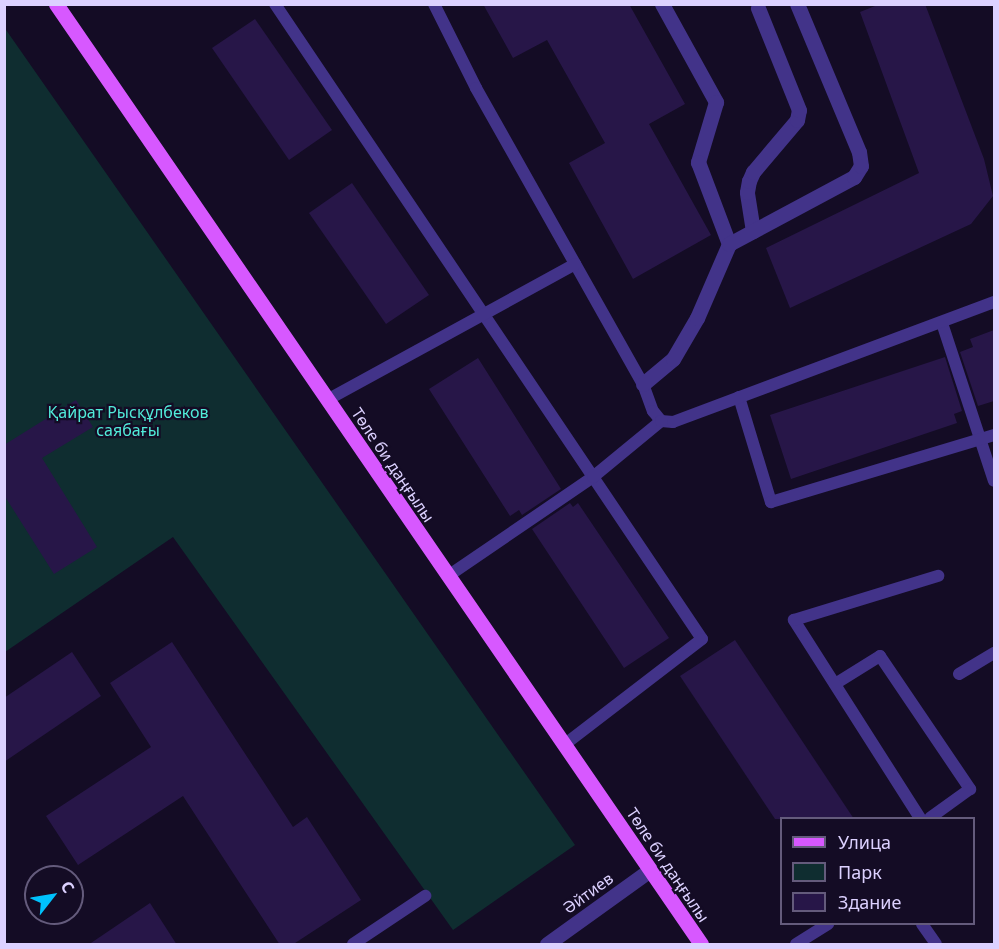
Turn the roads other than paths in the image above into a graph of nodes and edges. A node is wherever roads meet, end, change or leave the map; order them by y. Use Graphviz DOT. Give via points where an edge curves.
graph roads {
  1 [pos="56,4"];
  2 [pos="275,4"];
  3 [pos="434,4"];
  4 [pos="662,4"];
  5 [pos="796,4"];
  6 [pos="761,6"];
  7 [pos="753,231"];
  8 [pos="729,244"];
  9 [pos="575,264"];
  10 [pos="994,302"];
  11 [pos="484,313"];
  12 [pos="942,323"];
  13 [pos="643,384"];
  14 [pos="739,397"];
  15 [pos="327,400"];
  16 [pos="661,421"];
  17 [pos="994,435"];
  18 [pos="980,439"];
  19 [pos="593,477"];
  20 [pos="994,481"];
  21 [pos="448,576"];
  22 [pos="938,576"];
  23 [pos="994,653"];
  24 [pos="960,674"];
  25 [pos="834,684"];
  26 [pos="564,745"];
  27 [pos="919,817"];
  28 [pos="933,817"];
  29 [pos="650,870"];
  30 [pos="425,896"];
  31 [pos="826,925"];
  32 [pos="923,925"];
  33 [pos="354,945"];
  34 [pos="547,945"];
  35 [pos="701,945"];
  36 [pos="796,945"];
  37 [pos="936,945"];
  1 -- 15 [label="main road, Төле би даңғылы"];
  2 -- 11 [label="lane"];
  3 -- 9 [label="lane" via="476,88"];
  4 -- 8 [label="street" via="716,102 698,162"];
  5 -- 7 [label="street" via="859,152 861,166 854,177"];
  6 -- 7 [label="street" via="799,110 798,120 749,181"];
  7 -- 8 [label="street"];
  8 -- 13 [label="street" via="697,318 673,359"];
  9 -- 11 [label="lane"];
  9 -- 13 [label="lane"];
  10 -- 12 [label="lane"];
  11 -- 15 [label="lane"];
  11 -- 19 [label="lane"];
  12 -- 14 [label="lane"];
  12 -- 18 [label="lane"];
  13 -- 16 [label="lane"];
  14 -- 16 [label="lane" via="673,422"];
  14 -- 18 [label="lane" via="771,502"];
  15 -- 21 [label="main road, Төле би даңғылы"];
  16 -- 19 [label="lane"];
  17 -- 18 [label="lane"];
  18 -- 20 [label="lane"];
  19 -- 21 [label="lane"];
  19 -- 26 [label="lane" via="702,639"];
  21 -- 26 [label="main road, Төле би даңғылы"];
  22 -- 25 [label="lane" via="794,621"];
  23 -- 24 [label="lane"];
  25 -- 27 [label="lane"];
  25 -- 28 [label="lane" via="880,656 970,789"];
  26 -- 29 [label="main road, Төле би даңғылы"];
  29 -- 34 [label="street, Әйтиев"];
  29 -- 35 [label="main road, Төле би даңғылы"];
  30 -- 33 [label="lane"];
  31 -- 36 [label="lane"];
  32 -- 37 [label="lane"];
}
